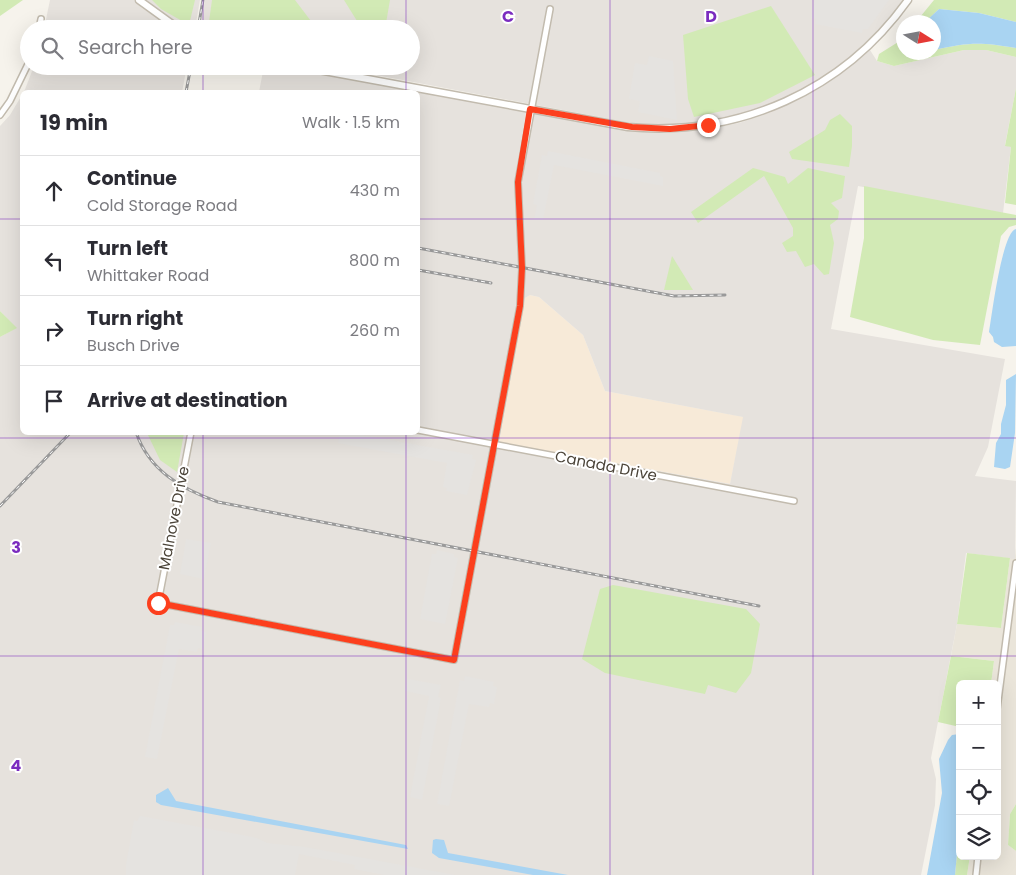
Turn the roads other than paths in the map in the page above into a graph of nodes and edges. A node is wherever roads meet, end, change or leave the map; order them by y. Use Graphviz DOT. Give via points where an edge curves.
graph roads {
  1 [pos="139,0"];
  2 [pos="908,0"];
  3 [pos="550,9"];
  4 [pos="167,20"];
  5 [pos="23,75"];
  6 [pos="346,75"];
  7 [pos="530,109"];
  8 [pos="0,115"];
  9 [pos="420,430"];
  10 [pos="190,435"];
  11 [pos="494,444"];
  12 [pos="794,501"];
  13 [pos="1016,563"];
  14 [pos="1001,680"];
  15 [pos="978,860"];
  16 [pos="976,875"];
  1 -- 4 [label="street"];
  2 -- 7 [label="street" via="879,36 850,63 796,97 757,113 708,125 648,129"];
  3 -- 7 [label="street"];
  5 -- 8 [label="street"];
  6 -- 7 [label="street"];
  7 -- 11 [label="street" via="518,182 522,288"];
  9 -- 11 [label="street, Canada Drive"];
  10 -- 11 [label="street, Malnove Drive" via="158,603 454,660"];
  11 -- 12 [label="street, Canada Drive"];
  13 -- 14 [label="street"];
  15 -- 16 [label="street"];
}
